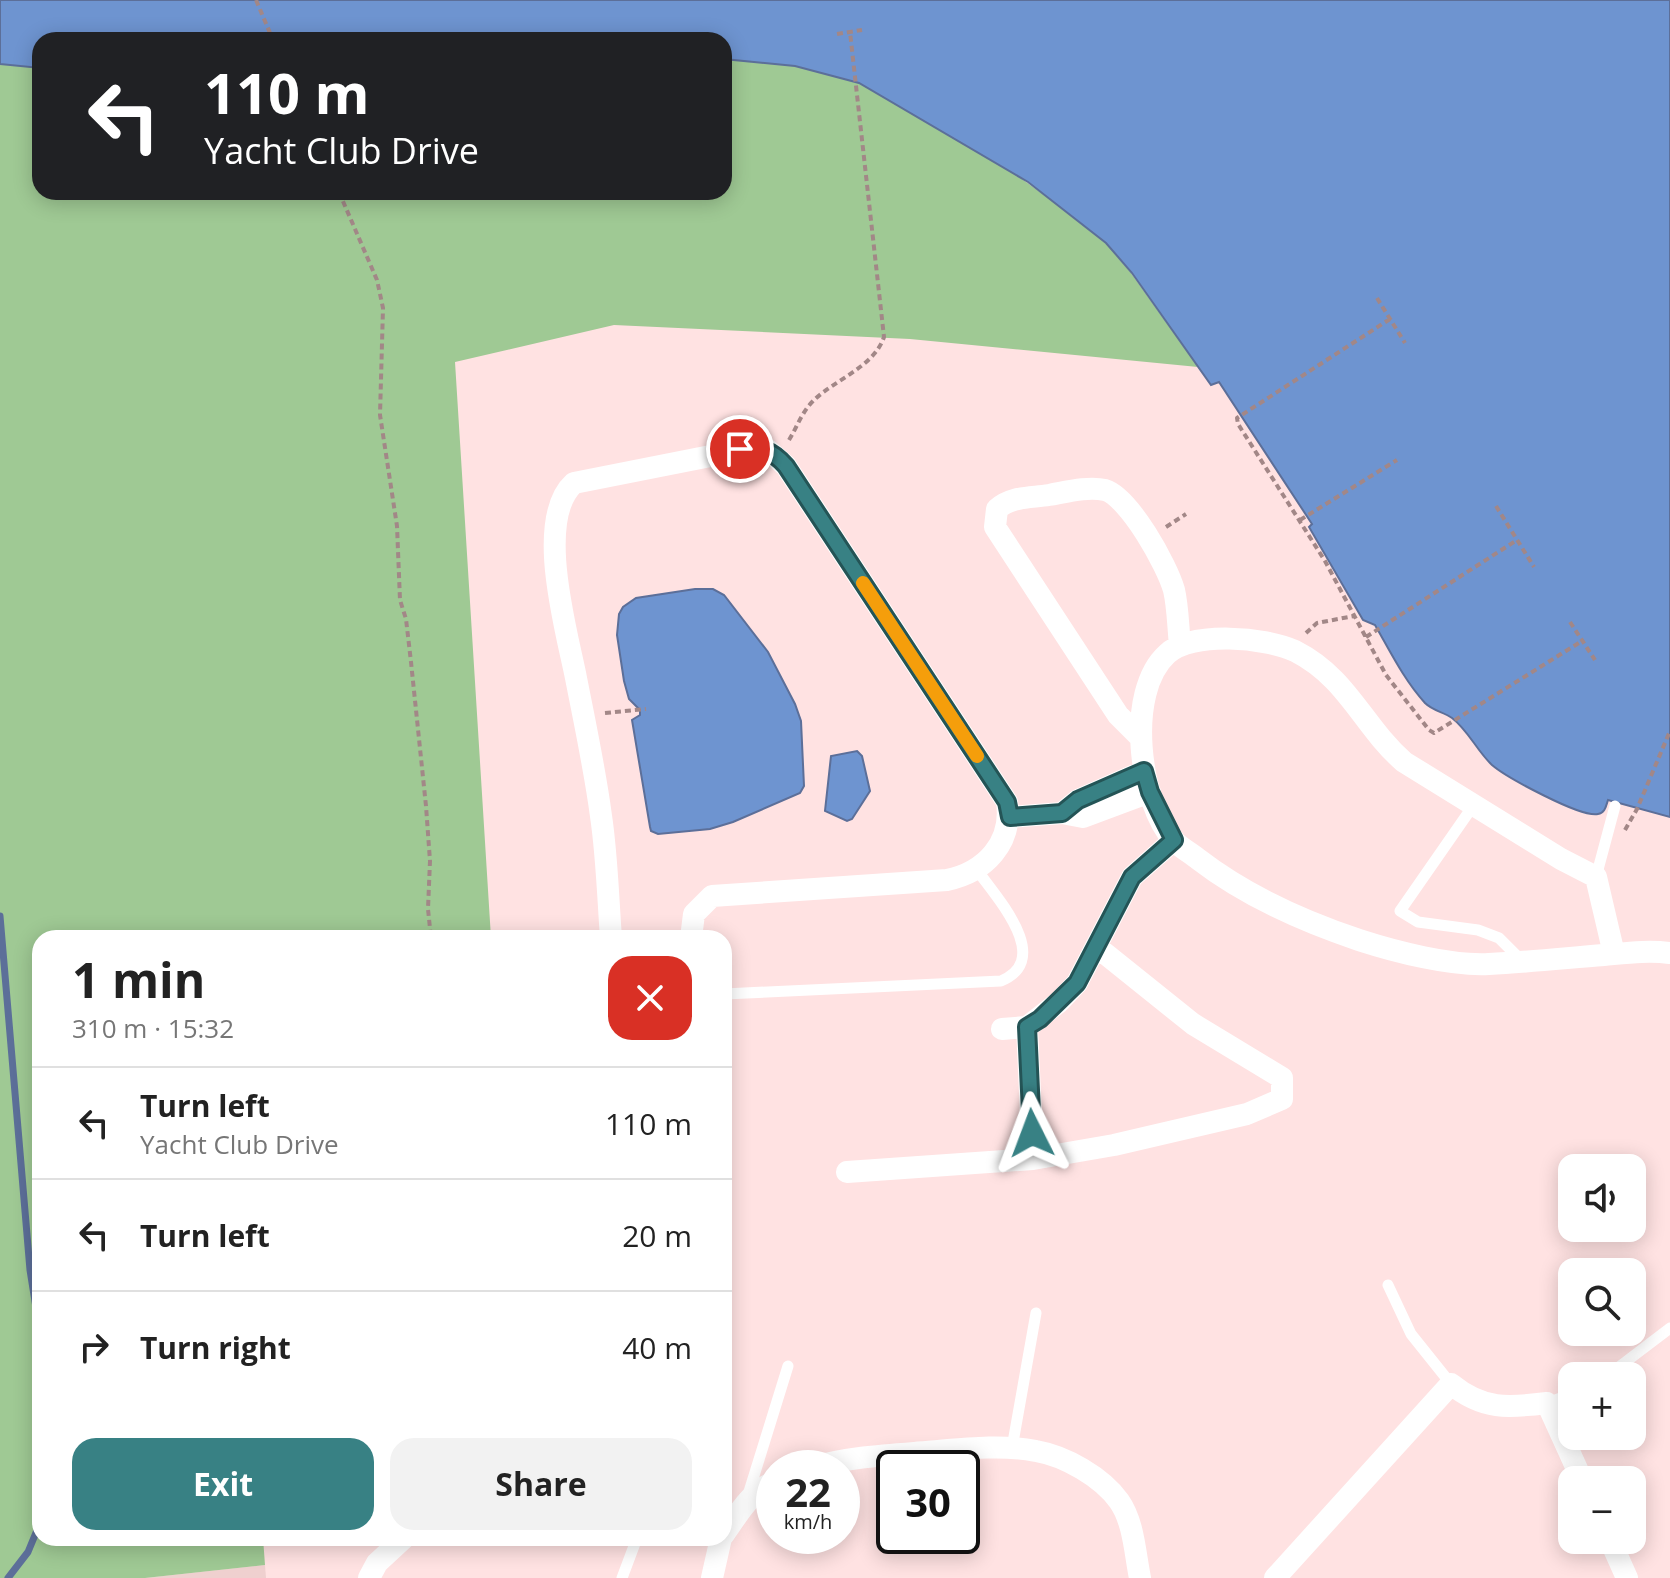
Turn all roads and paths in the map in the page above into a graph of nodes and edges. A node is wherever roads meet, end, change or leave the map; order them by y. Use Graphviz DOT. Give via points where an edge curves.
graph roads {
  1 [pos="256,0"];
  2 [pos="862,30"];
  3 [pos="270,32"];
  4 [pos="850,32"];
  5 [pos="837,34"];
  6 [pos="342,200"];
  7 [pos="1377,298"];
  8 [pos="1390,319"];
  9 [pos="1405,343"];
  10 [pos="778,457"];
  11 [pos="1397,460"];
  12 [pos="1496,506"];
  13 [pos="1300,520"];
  14 [pos="1517,540"];
  15 [pos="1534,567"];
  16 [pos="1354,616"];
  17 [pos="1570,622"];
  18 [pos="1366,637"];
  19 [pos="1582,641"];
  20 [pos="1180,645"];
  21 [pos="1292,650"];
  22 [pos="1595,660"];
  23 [pos="646,709"];
  24 [pos="610,712"];
  25 [pos="1670,731"];
  26 [pos="1140,737"];
  27 [pos="1147,782"];
  28 [pos="1473,806"];
  29 [pos="1615,806"];
  30 [pos="1637,809"];
  31 [pos="1010,817"];
  32 [pos="1174,840"];
  33 [pos="977,870"];
  34 [pos="1596,877"];
  35 [pos="431,930"];
  36 [pos="610,930"];
  37 [pos="692,930"];
  38 [pos="1097,947"];
  39 [pos="1670,953"];
  40 [pos="1614,954"];
  41 [pos="1523,962"];
  42 [pos="732,994"];
  43 [pos="1027,1027"];
  44 [pos="1002,1029"];
  45 [pos="1033,1159"];
  46 [pos="847,1172"];
  47 [pos="1388,1285"];
  48 [pos="1036,1313"];
  49 [pos="1670,1328"];
  50 [pos="1625,1362"];
  51 [pos="788,1366"];
  52 [pos="1451,1384"];
  53 [pos="1558,1399"];
  54 [pos="1547,1403"];
  55 [pos="1012,1448"];
  56 [pos="860,1458"];
  57 [pos="1576,1466"];
  58 [pos="756,1494"];
  59 [pos="746,1502"];
  60 [pos="732,1523"];
  61 [pos="395,1546"];
  62 [pos="634,1546"];
  63 [pos="720,1546"];
  64 [pos="1616,1554"];
  65 [pos="369,1578"];
  66 [pos="622,1578"];
  67 [pos="712,1578"];
  68 [pos="1140,1578"];
  69 [pos="1275,1578"];
  70 [pos="1627,1578"];
  1 -- 3 [label="path"];
  2 -- 4 [label="path"];
  4 -- 5 [label="path"];
  4 -- 10 [label="path" via="882,343 813,401"];
  6 -- 35 [label="path" via="377,280 383,308 380,415 426,806"];
  7 -- 8 [label="path"];
  8 -- 9 [label="path"];
  8 -- 13 [label="path" via="1239,416 1238,424"];
  10 -- 31 [label="street" via="1007,802"];
  10 -- 36 [label="street" via="756,447 740,449 574,483 563,498 556,567 561,613 602,820"];
  11 -- 13 [label="path"];
  12 -- 14 [label="path"];
  13 -- 16 [label="path"];
  14 -- 15 [label="path"];
  14 -- 18 [label="path"];
  16 -- 18 [label="path"];
  16 -- 21 [label="path" via="1312,625"];
  17 -- 19 [label="path"];
  18 -- 19 [label="path" via="1386,675 1434,733"];
  19 -- 22 [label="path"];
  20 -- 21 [label="street" via="1262,641"];
  20 -- 26 [label="street" via="1158,666 1147,693"];
  20 -- 26 [label="street" via="1168,574 1120,498 1091,489 1017,498 997,509 995,527 1118,715"];
  21 -- 28 [label="street" via="1329,674 1392,752"];
  23 -- 24 [label="path"];
  25 -- 30 [label="path"];
  26 -- 27 [label="street"];
  27 -- 31 [label="street" via="1083,817"];
  27 -- 32 [label="street"];
  28 -- 34 [label="street"];
  28 -- 41 [label="lane" via="1400,911 1418,922 1499,938"];
  29 -- 34 [label="lane"];
  31 -- 33 [label="street" via="1005,834"];
  32 -- 38 [label="street" via="1132,877"];
  32 -- 41 [label="street" via="1263,901 1358,940 1407,955 1485,965"];
  33 -- 37 [label="street" via="947,880 712,896 694,914"];
  33 -- 42 [label="lane" via="1021,937 1022,959 1010,977"];
  34 -- 40 [label="street"];
  38 -- 43 [label="street" via="1077,983"];
  38 -- 45 [label="street" via="1193,1024 1282,1078 1282,1099 1247,1114"];
  39 -- 40 [label="street"];
  40 -- 41 [label="street"];
  43 -- 44 [label="street"];
  43 -- 45 [label="street"];
  45 -- 46 [label="street"];
  47 -- 52 [label="lane" via="1411,1334"];
  48 -- 55 [label="lane"];
  49 -- 50 [label="lane"];
  51 -- 59 [label="lane"];
  52 -- 54 [label="street" via="1493,1406"];
  52 -- 69 [label="street"];
  53 -- 54 [label="lane"];
  54 -- 57 [label="street"];
  55 -- 56 [label="street"];
  55 -- 68 [label="street" via="1038,1451 1077,1467 1119,1501"];
  58 -- 59 [label="street"];
  59 -- 60 [label="street"];
  61 -- 65 [label="street"];
  62 -- 66 [label="lane"];
  63 -- 67 [label="street"];
  64 -- 70 [label="street"];
}
